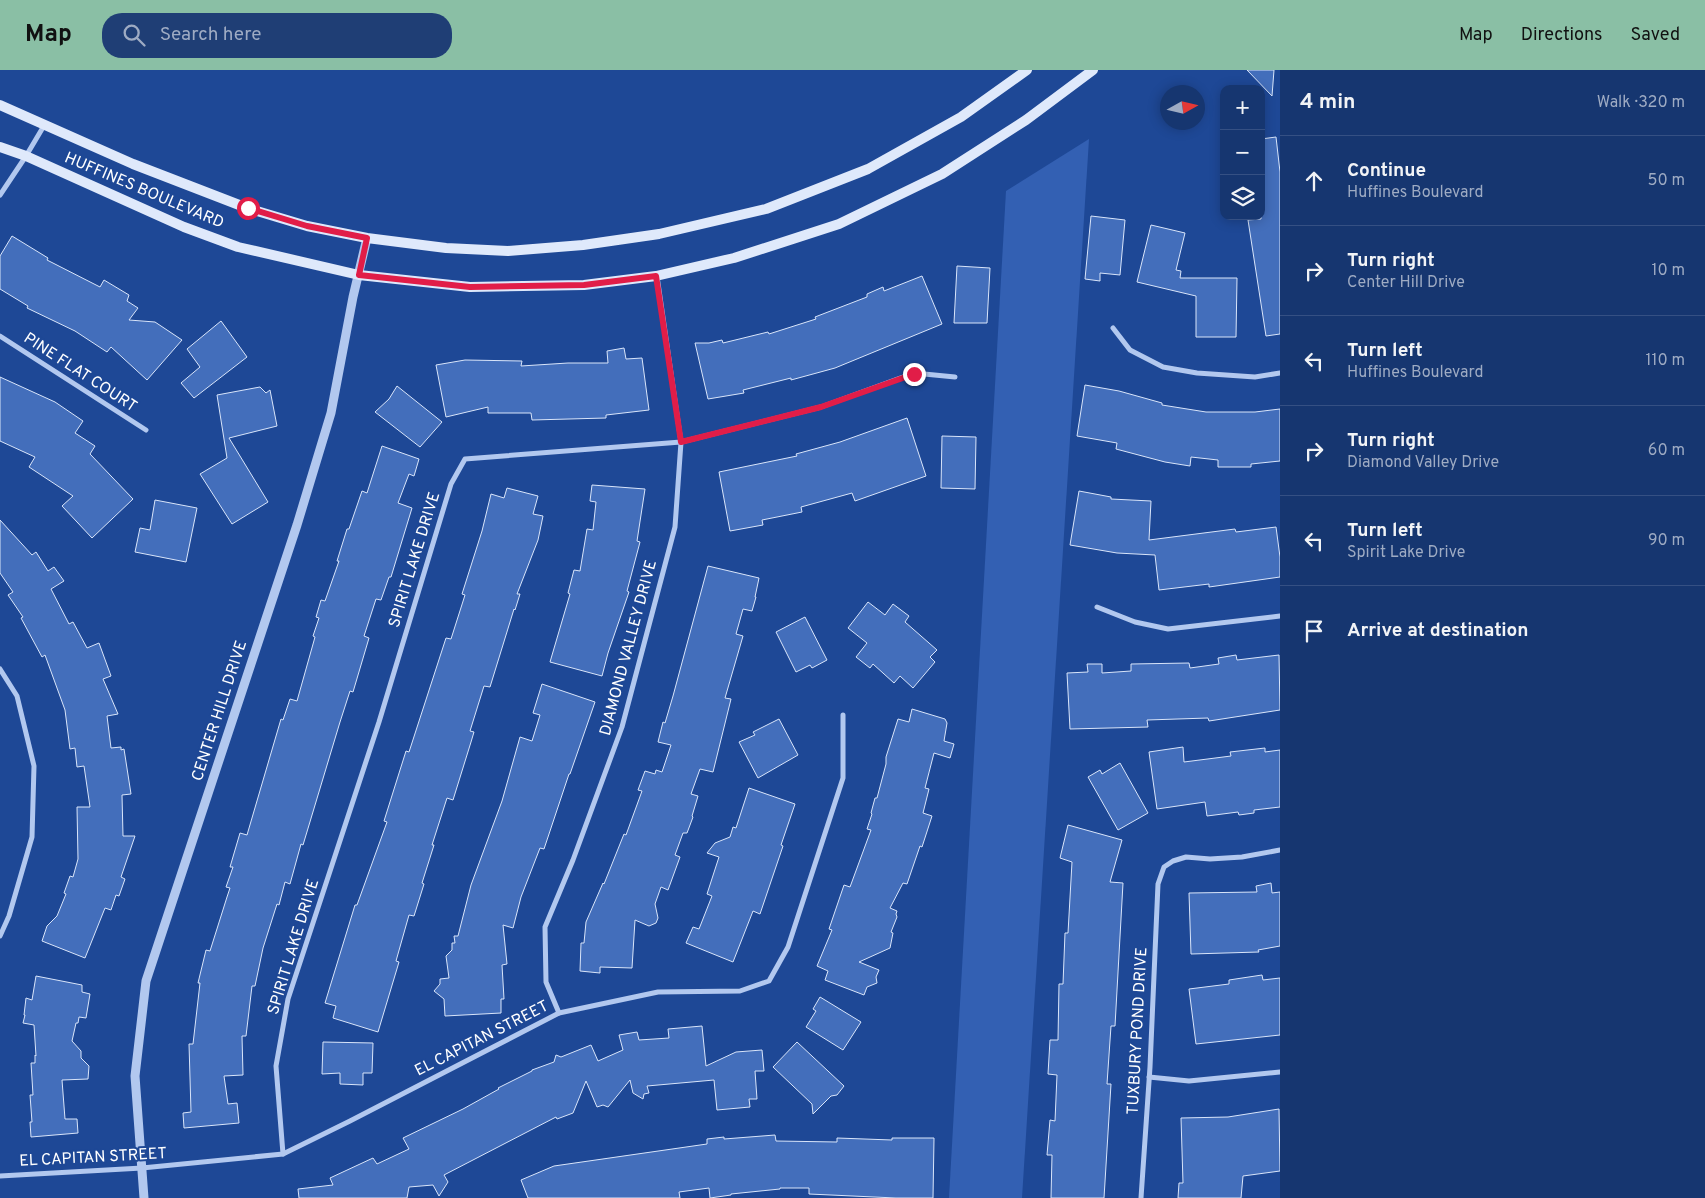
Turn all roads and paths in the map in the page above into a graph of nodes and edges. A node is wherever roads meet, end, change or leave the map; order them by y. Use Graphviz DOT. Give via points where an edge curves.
graph roads {
  1 [pos="1027,70"];
  2 [pos="1093,70"];
  3 [pos="0,105"];
  4 [pos="45,124"];
  5 [pos="0,147"];
  6 [pos="26,156"];
  7 [pos="0,195"];
  8 [pos="367,238"];
  9 [pos="359,275"];
  10 [pos="656,276"];
  11 [pos="1113,328"];
  12 [pos="0,336"];
  13 [pos="1280,373"];
  14 [pos="955,377"];
  15 [pos="146,430"];
  16 [pos="681,442"];
  17 [pos="1096,607"];
  18 [pos="1280,616"];
  19 [pos="0,669"];
  20 [pos="843,715"];
  21 [pos="1280,850"];
  22 [pos="0,936"];
  23 [pos="559,1013"];
  24 [pos="1280,1072"];
  25 [pos="1149,1077"];
  26 [pos="283,1154"];
  27 [pos="142,1168"];
  28 [pos="0,1176"];
  29 [pos="144,1198"];
  30 [pos="1141,1198"];
  1 -- 8 [label="main road, HUFFINES BOULEVARD" via="961,117 868,169 766,209 659,234 508,251 446,248"];
  2 -- 10 [label="main road, HUFFINES BOULEVARD" via="1026,120 942,174 839,224 734,258"];
  3 -- 4 [label="main road, HUFFINES BOULEVARD"];
  4 -- 6 [label="street"];
  4 -- 8 [label="main road, HUFFINES BOULEVARD" via="133,164 248,208 307,226"];
  5 -- 6 [label="main road, HUFFINES BOULEVARD"];
  6 -- 7 [label="street"];
  6 -- 9 [label="main road, HUFFINES BOULEVARD" via="184,227 238,246"];
  8 -- 9 [label="street, CENTER HILL DRIVE"];
  9 -- 10 [label="main road, HUFFINES BOULEVARD" via="470,287 584,285"];
  9 -- 27 [label="street, CENTER HILL DRIVE" via="331,413 146,981 136,1076"];
  10 -- 16 [label="street, DIAMOND VALLEY DRIVE"];
  11 -- 13 [label="street" via="1130,350 1163,367 1255,377"];
  12 -- 15 [label="street, PINE FLAT COURT"];
  14 -- 16 [label="street, SPIRIT LAKE DRIVE" via="914,374 821,407"];
  16 -- 23 [label="street, DIAMOND VALLEY DRIVE" via="675,527 622,728 545,927 546,982"];
  16 -- 26 [label="street, SPIRIT LAKE DRIVE" via="465,459 451,484 379,722 288,999 276,1066"];
  17 -- 18 [label="street" via="1135,622 1168,629"];
  19 -- 22 [label="street" via="17,696 34,766 32,837"];
  20 -- 23 [label="street, EL CAPITAN STREET" via="843,778 788,947 769,981 740,991 658,992"];
  21 -- 25 [label="street, TUXBURY POND DRIVE" via="1210,859 1186,857 1164,867 1158,884"];
  23 -- 26 [label="street, EL CAPITAN STREET"];
  24 -- 25 [label="street" via="1189,1080"];
  25 -- 30 [label="street, TUXBURY POND DRIVE"];
  26 -- 27 [label="street, EL CAPITAN STREET"];
  27 -- 28 [label="street, EL CAPITAN STREET"];
  27 -- 29 [label="street, CENTER HILL DRIVE"];
}
